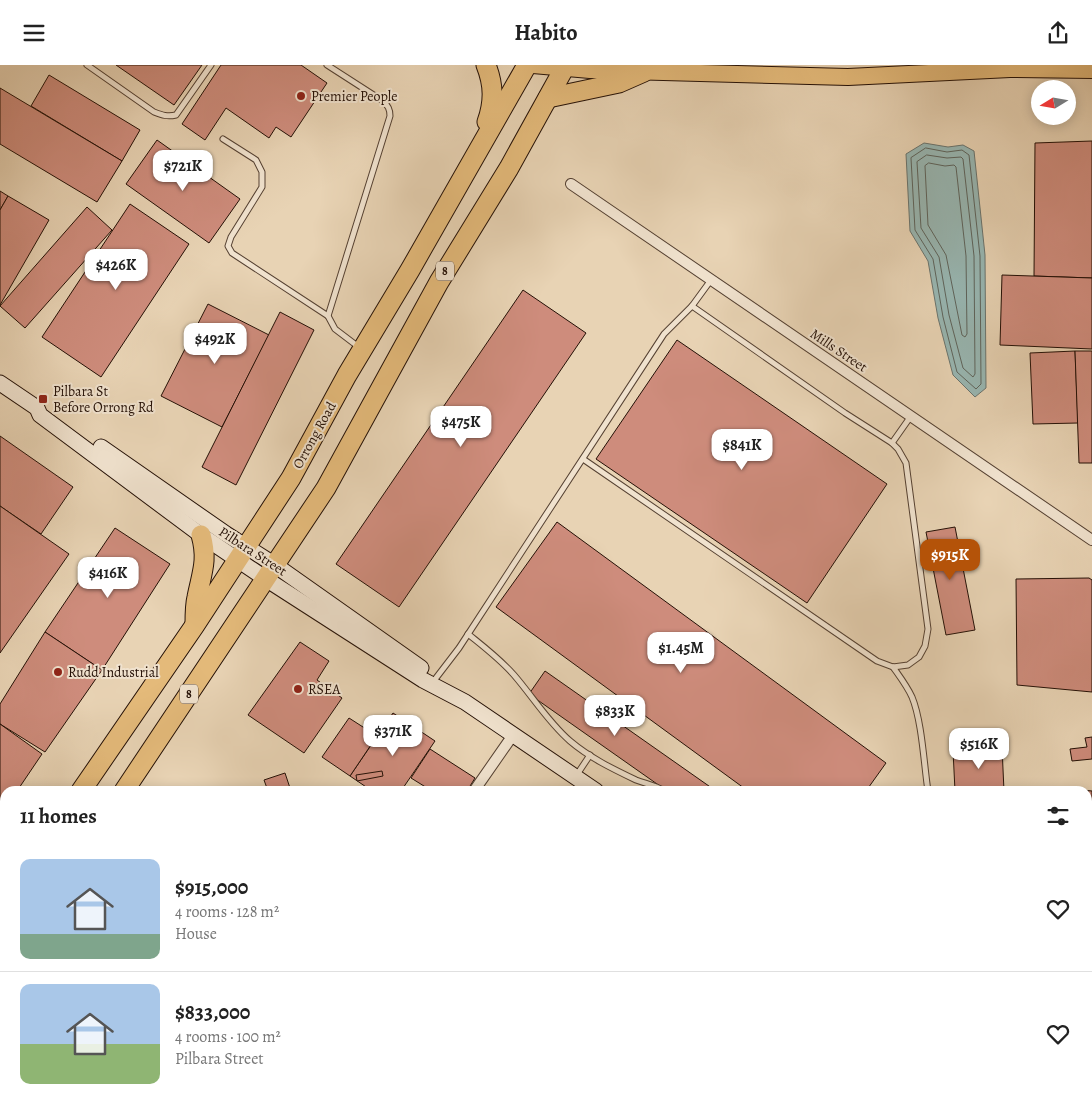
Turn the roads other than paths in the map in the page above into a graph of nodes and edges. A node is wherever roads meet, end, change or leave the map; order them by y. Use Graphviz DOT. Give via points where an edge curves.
graph roads {
  1 [pos="87,65"];
  2 [pos="211,65"];
  3 [pos="327,65"];
  4 [pos="486,65"];
  5 [pos="527,65"];
  6 [pos="533,65"];
  7 [pos="565,67"];
  8 [pos="1092,70"];
  9 [pos="848,71"];
  10 [pos="644,72"];
  11 [pos="548,98"];
  12 [pos="223,139"];
  13 [pos="479,147"];
  14 [pos="571,184"];
  15 [pos="712,280"];
  16 [pos="692,306"];
  17 [pos="328,316"];
  18 [pos="362,350"];
  19 [pos="0,383"];
  20 [pos="37,408"];
  21 [pos="911,416"];
  22 [pos="892,443"];
  23 [pos="583,459"];
  24 [pos="201,535"];
  25 [pos="1092,540"];
  26 [pos="243,553"];
  27 [pos="270,572"];
  28 [pos="195,625"];
  29 [pos="468,634"];
  30 [pos="893,667"];
  31 [pos="436,678"];
  32 [pos="464,702"];
  33 [pos="513,735"];
  34 [pos="590,755"];
  35 [pos="576,777"];
  36 [pos="84,786"];
  37 [pos="127,786"];
  38 [pos="477,786"];
  39 [pos="589,786"];
  40 [pos="656,786"];
  41 [pos="927,786"];
  1 -- 2 [label="lane" via="154,112 170,116 176,115"];
  3 -- 17 [label="lane" via="383,101 390,111"];
  4 -- 13 [label="highway" via="493,94"];
  5 -- 13 [label="highway, Orrong Road / 8"];
  6 -- 7 [label="main road"];
  7 -- 10 [label="main road"];
  7 -- 11 [label="highway, 8"];
  8 -- 9 [label="main road"];
  9 -- 10 [label="main road"];
  10 -- 11 [label="highway" via="619,83"];
  11 -- 27 [label="highway, 8" via="438,282 326,488"];
  12 -- 17 [label="lane" via="256,160 262,172 262,187 230,237 228,246 232,253"];
  13 -- 18 [label="highway, Orrong Road / 8"];
  14 -- 15 [label="street, Mills Street"];
  15 -- 16 [label="lane"];
  15 -- 21 [label="street, Mills Street"];
  16 -- 22 [label="lane"];
  16 -- 23 [label="lane" via="664,334"];
  17 -- 18 [label="lane" via="335,329"];
  18 -- 26 [label="highway, Orrong Road / 8" via="291,478"];
  19 -- 20 [label="main road, Pilbara Street"];
  20 -- 24 [label="main road, Pilbara Street" via="40,415"];
  20 -- 26 [label="main road, Pilbara Street" via="45,408"];
  21 -- 22 [label="lane"];
  21 -- 25 [label="street, Mills Street"];
  22 -- 30 [label="lane" via="906,463 928,629 919,657 908,665"];
  23 -- 29 [label="lane"];
  23 -- 30 [label="lane" via="877,661"];
  24 -- 26 [label="main road, Pilbara Street"];
  24 -- 28 [label="highway" via="205,558 196,598"];
  26 -- 27 [label="main road, Pilbara Street"];
  26 -- 28 [label="highway, Orrong Road / 8"];
  27 -- 31 [label="main road, Pilbara Street"];
  27 -- 32 [label="main road, Pilbara Street" via="422,680"];
  27 -- 37 [label="highway, 8"];
  28 -- 36 [label="highway, Orrong Road / 8"];
  29 -- 31 [label="lane"];
  29 -- 34 [label="lane" via="503,663 570,741"];
  30 -- 41 [label="lane" via="904,682 918,719"];
  31 -- 32 [label="main road, Pilbara Street"];
  32 -- 33 [label="main road, Pilbara Street"];
  33 -- 35 [label="main road, Pilbara Street"];
  33 -- 38 [label="street"];
  34 -- 35 [label="lane"];
  34 -- 40 [label="lane" via="623,774"];
  35 -- 39 [label="main road, Pilbara Street"];
}
